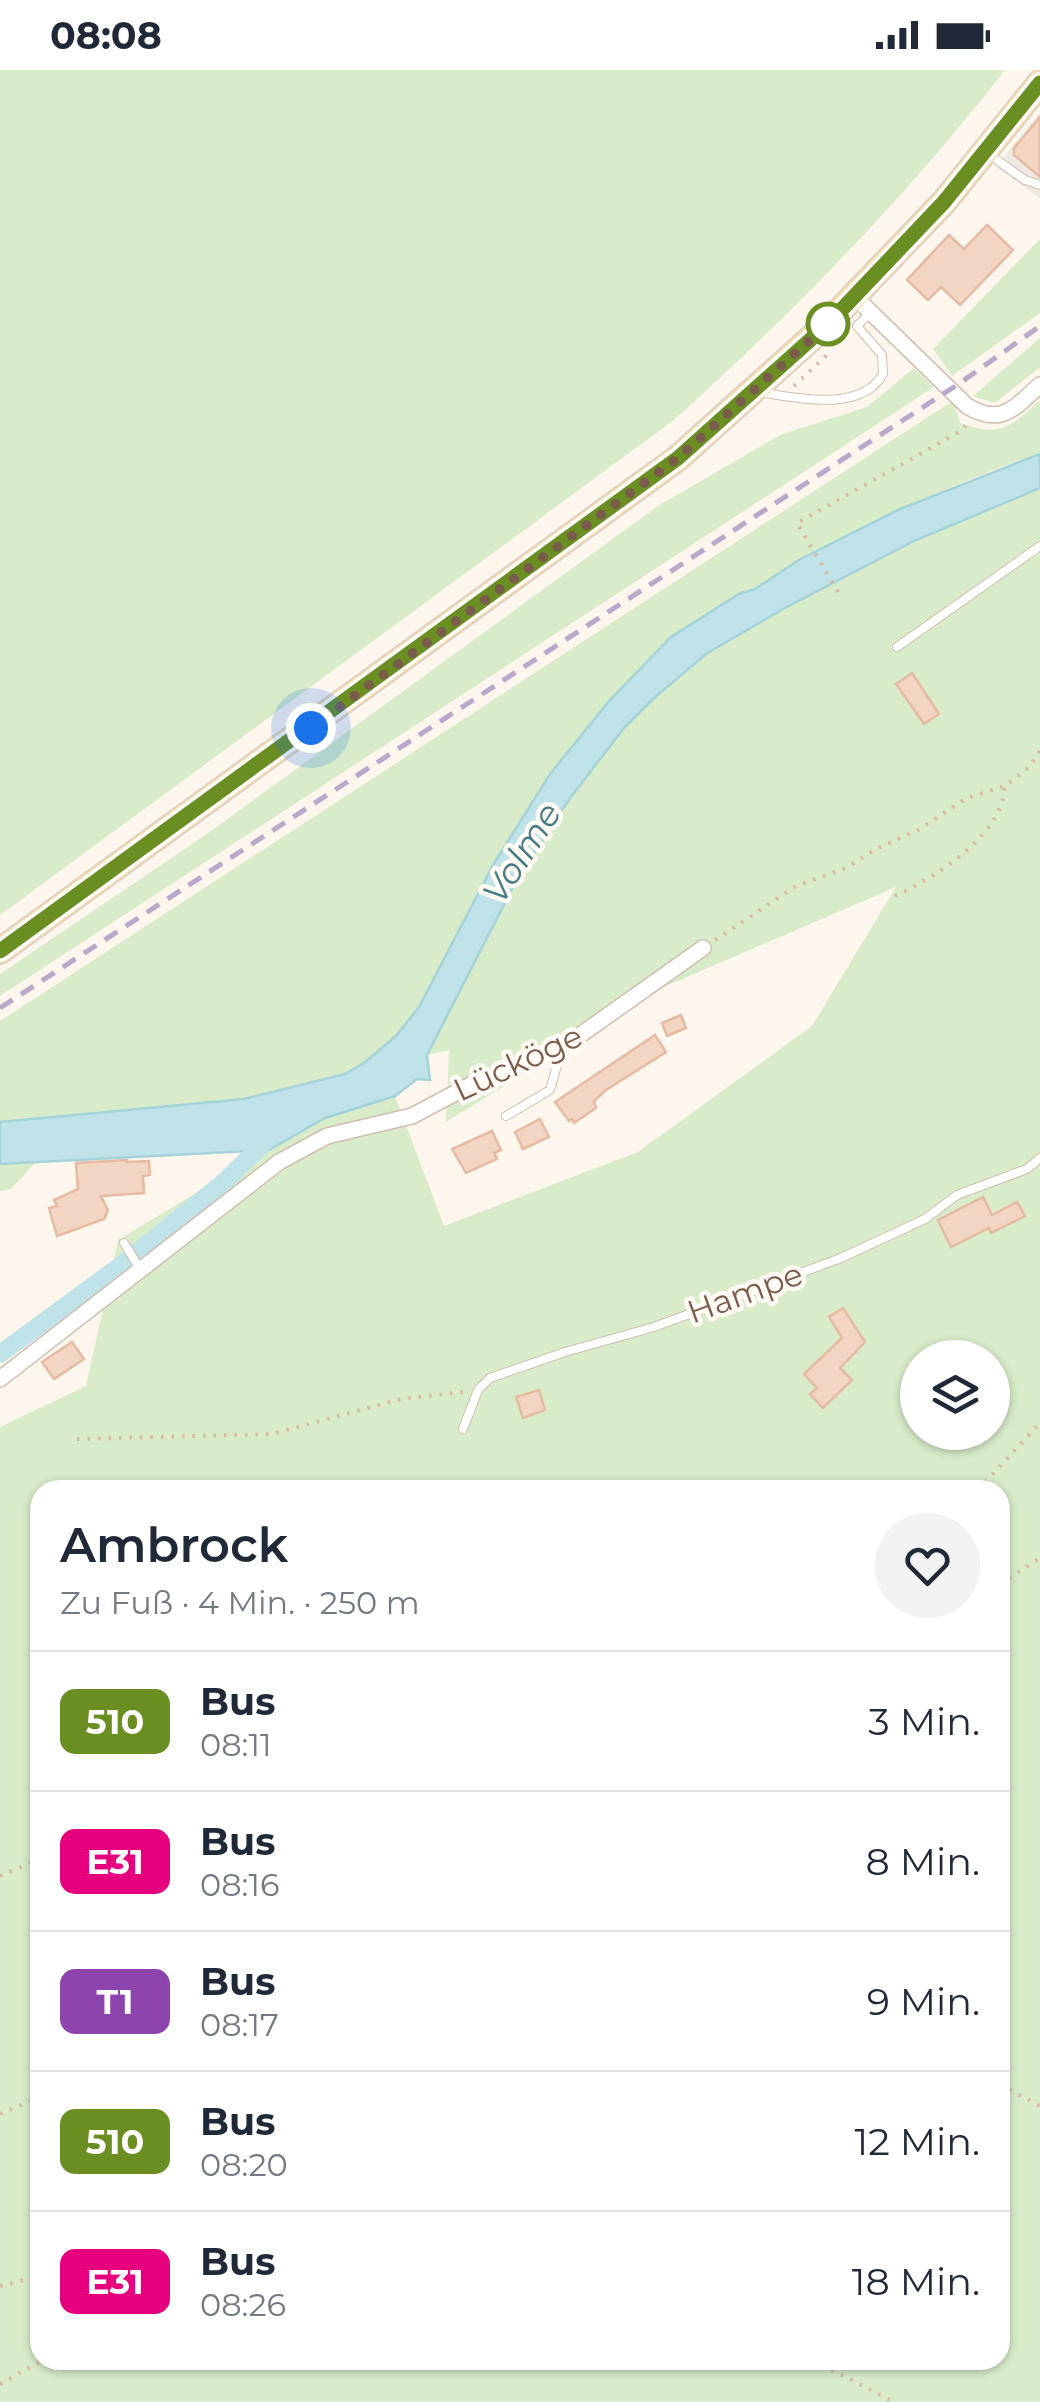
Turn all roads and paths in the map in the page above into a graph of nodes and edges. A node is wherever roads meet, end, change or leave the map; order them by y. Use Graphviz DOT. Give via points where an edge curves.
graph roads {
  1 [pos="1040,83"];
  2 [pos="986,152"];
  3 [pos="1040,185"];
  4 [pos="863,304"];
  5 [pos="1040,385"];
  6 [pos="755,392"];
  7 [pos="978,413"];
  8 [pos="1040,546"];
  9 [pos="838,592"];
  10 [pos="897,647"];
  11 [pos="1040,751"];
  12 [pos="1005,786"];
  13 [pos="894,896"];
  14 [pos="703,948"];
  15 [pos="0,952"];
  16 [pos="562,1048"];
  17 [pos="506,1116"];
  18 [pos="1040,1158"];
  19 [pos="124,1243"];
  20 [pos="140,1270"];
  21 [pos="0,1379"];
  22 [pos="478,1390"];
  23 [pos="1040,1423"];
  24 [pos="463,1429"];
  25 [pos="77,1439"];
  26 [pos="987,1480"];
  27 [pos="1040,1558"];
  28 [pos="1010,1578"];
  29 [pos="30,1863"];
  30 [pos="0,1876"];
  31 [pos="1010,2089"];
  32 [pos="30,2101"];
  33 [pos="1040,2106"];
  34 [pos="0,2114"];
  35 [pos="30,2278"];
  36 [pos="0,2286"];
  37 [pos="30,2367"];
  38 [pos="832,2370"];
  39 [pos="0,2384"];
  40 [pos="894,2402"];
  1 -- 2 [label="main road"];
  2 -- 3 [label="lane"];
  2 -- 4 [label="main road"];
  4 -- 6 [label="main road"];
  4 -- 6 [label="lane" via="857,326 882,355 882,374 870,390 834,399"];
  4 -- 7 [label="street"];
  5 -- 7 [label="street" via="1011,411"];
  6 -- 15 [label="main road" via="602,516"];
  7 -- 9 [label="path" via="961,430 797,524"];
  8 -- 10 [label="lane"];
  11 -- 12 [label="path"];
  12 -- 13 [label="path" via="1004,802 964,855"];
  12 -- 14 [label="path" via="967,798 846,868 796,886"];
  14 -- 16 [label="street, Lücköge"];
  16 -- 17 [label="lane" via="550,1090"];
  16 -- 20 [label="street, Lücköge" via="412,1116 327,1136 279,1162"];
  18 -- 22 [label="lane, Hampe" via="841,1258 490,1378"];
  19 -- 20 [label="lane"];
  20 -- 21 [label="street, Lücköge"];
  22 -- 24 [label="lane"];
  22 -- 25 [label="path" via="401,1399 272,1434"];
  23 -- 26 [label="path"];
  27 -- 28 [label="path"];
  29 -- 30 [label="path"];
  31 -- 33 [label="path"];
  32 -- 34 [label="path"];
  35 -- 36 [label="path"];
  37 -- 39 [label="path"];
  38 -- 40 [label="path"];
}
